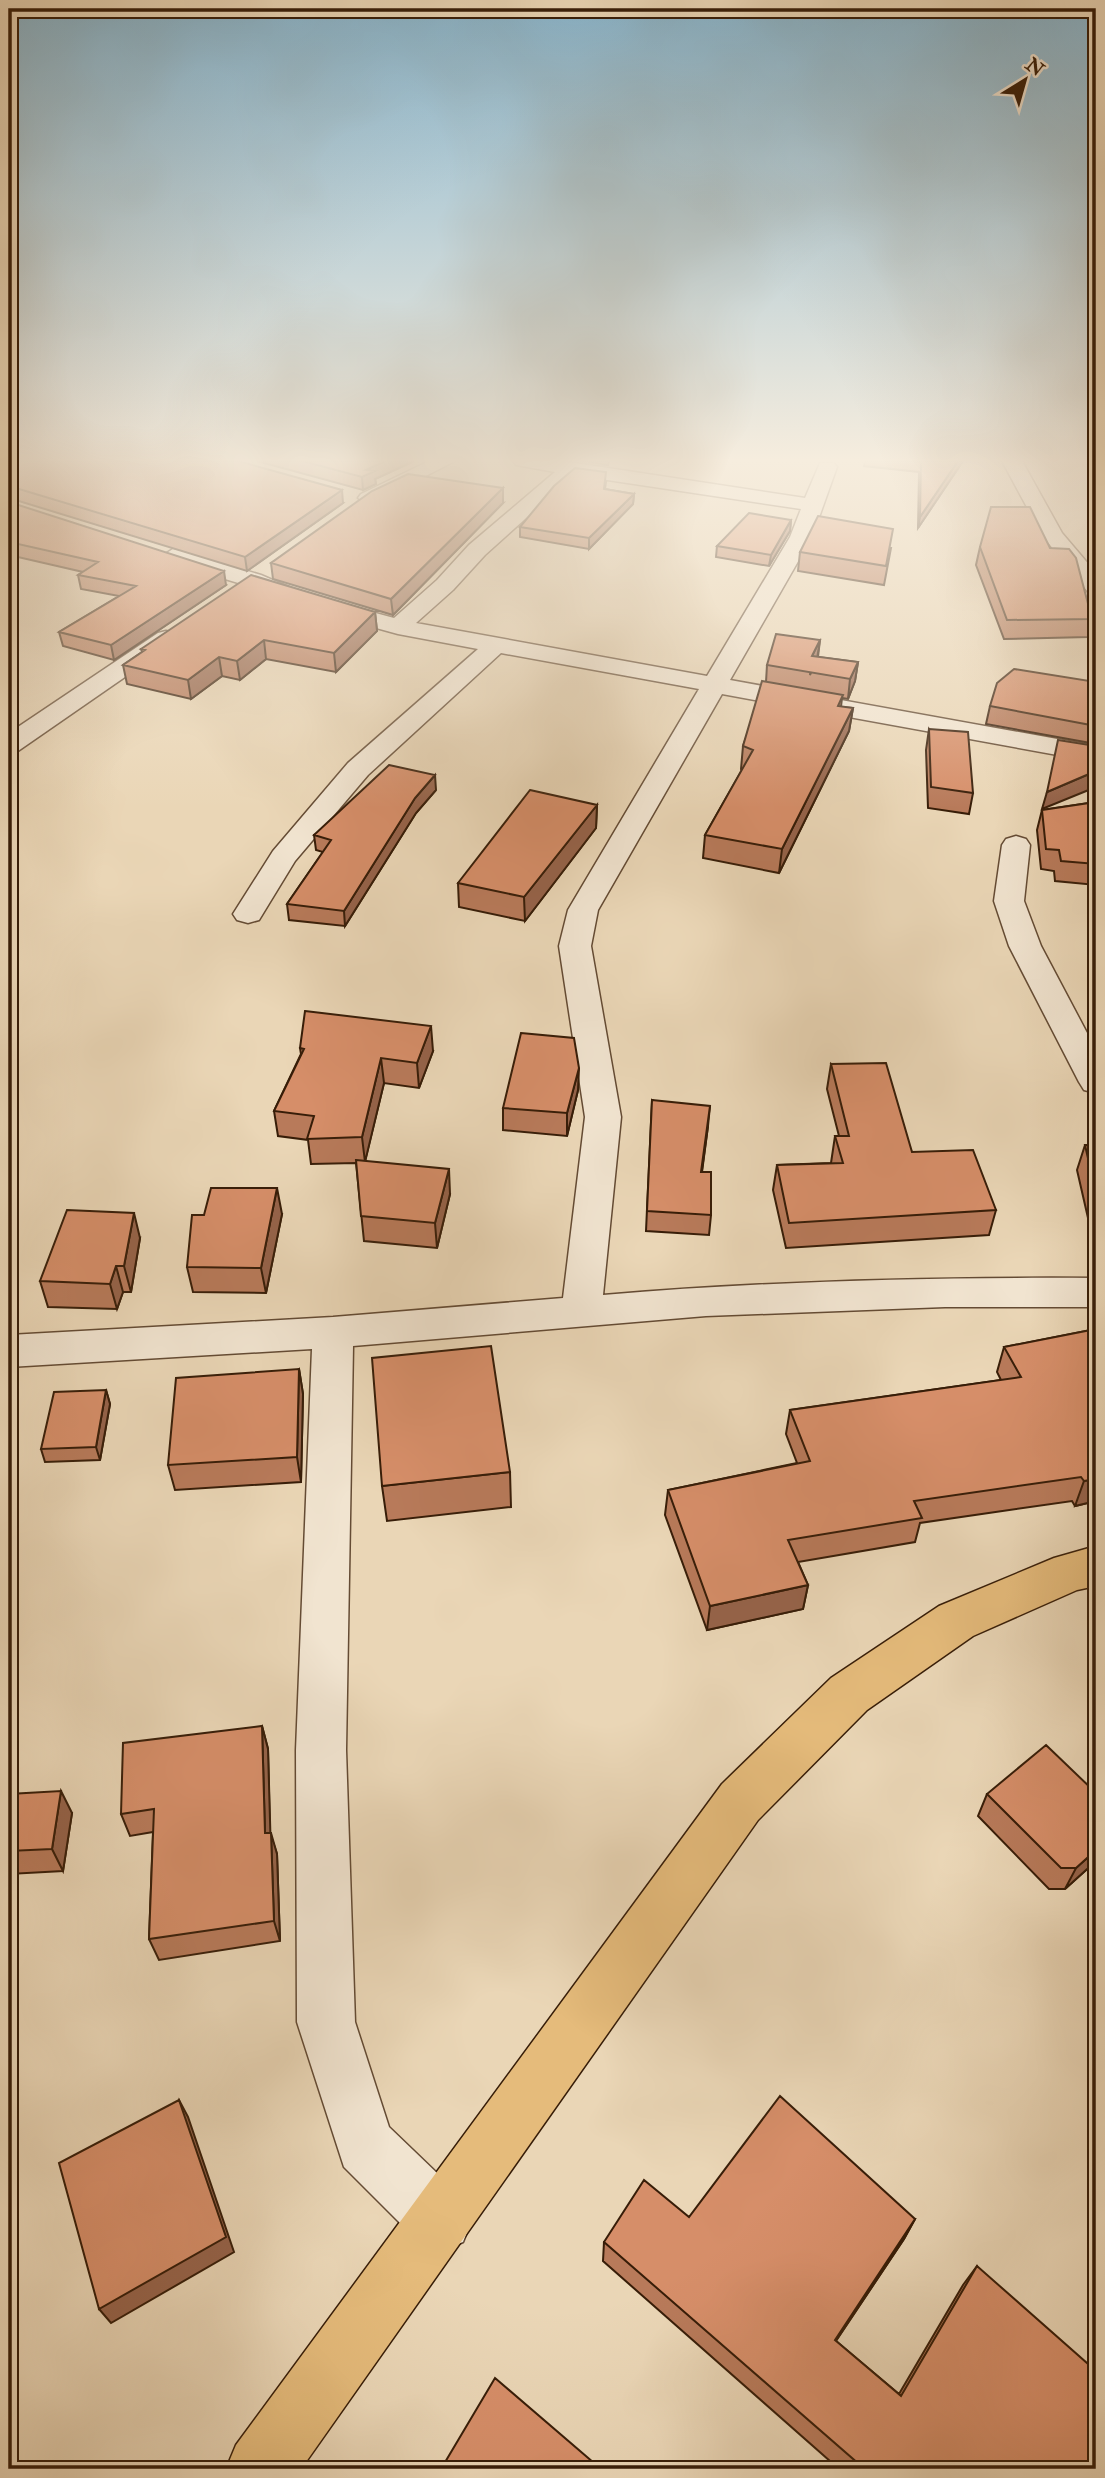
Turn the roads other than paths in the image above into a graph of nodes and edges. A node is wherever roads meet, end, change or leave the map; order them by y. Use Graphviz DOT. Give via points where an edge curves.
graph roads {
  1 [pos="242,577"];
  2 [pos="258,577"];
  3 [pos="453,577"];
  4 [pos="777,577"];
  5 [pos="253,580"];
  6 [pos="230,596"];
  7 [pos="398,626"];
  8 [pos="184,627"];
  9 [pos="496,645"];
  10 [pos="713,685"];
  11 [pos="13,736"];
  12 [pos="1096,754"];
  13 [pos="1016,845"];
  14 [pos="248,914"];
  15 [pos="1096,1082"];
  16 [pos="1096,1293"];
  17 [pos="581,1311"];
  18 [pos="333,1332"];
  19 [pos="9,1351"];
  20 [pos="1096,1566"];
  21 [pos="441,2220"];
  22 [pos="272,2464"];
  1 -- 5 [label="street"];
  2 -- 5 [label="street"];
  3 -- 7 [label="street"];
  4 -- 10 [label="street"];
  5 -- 6 [label="street"];
  5 -- 7 [label="street" via="297,599"];
  7 -- 9 [label="street"];
  8 -- 11 [label="street"];
  9 -- 10 [label="street"];
  9 -- 14 [label="street" via="342,786 283,857"];
  10 -- 12 [label="street"];
  10 -- 17 [label="street" via="583,910 577,930 575,946 603,1117"];
  13 -- 15 [label="street" via="1009,901 1025,946"];
  16 -- 17 [label="street" via="945,1292"];
  17 -- 18 [label="street"];
  18 -- 19 [label="street"];
  18 -- 21 [label="street" via="321,1750 326,2022 365,2146"];
  20 -- 21 [label="main road" via="1070,1572 956,1621 849,1694 740,1802"];
  21 -- 22 [label="main road"];
}
